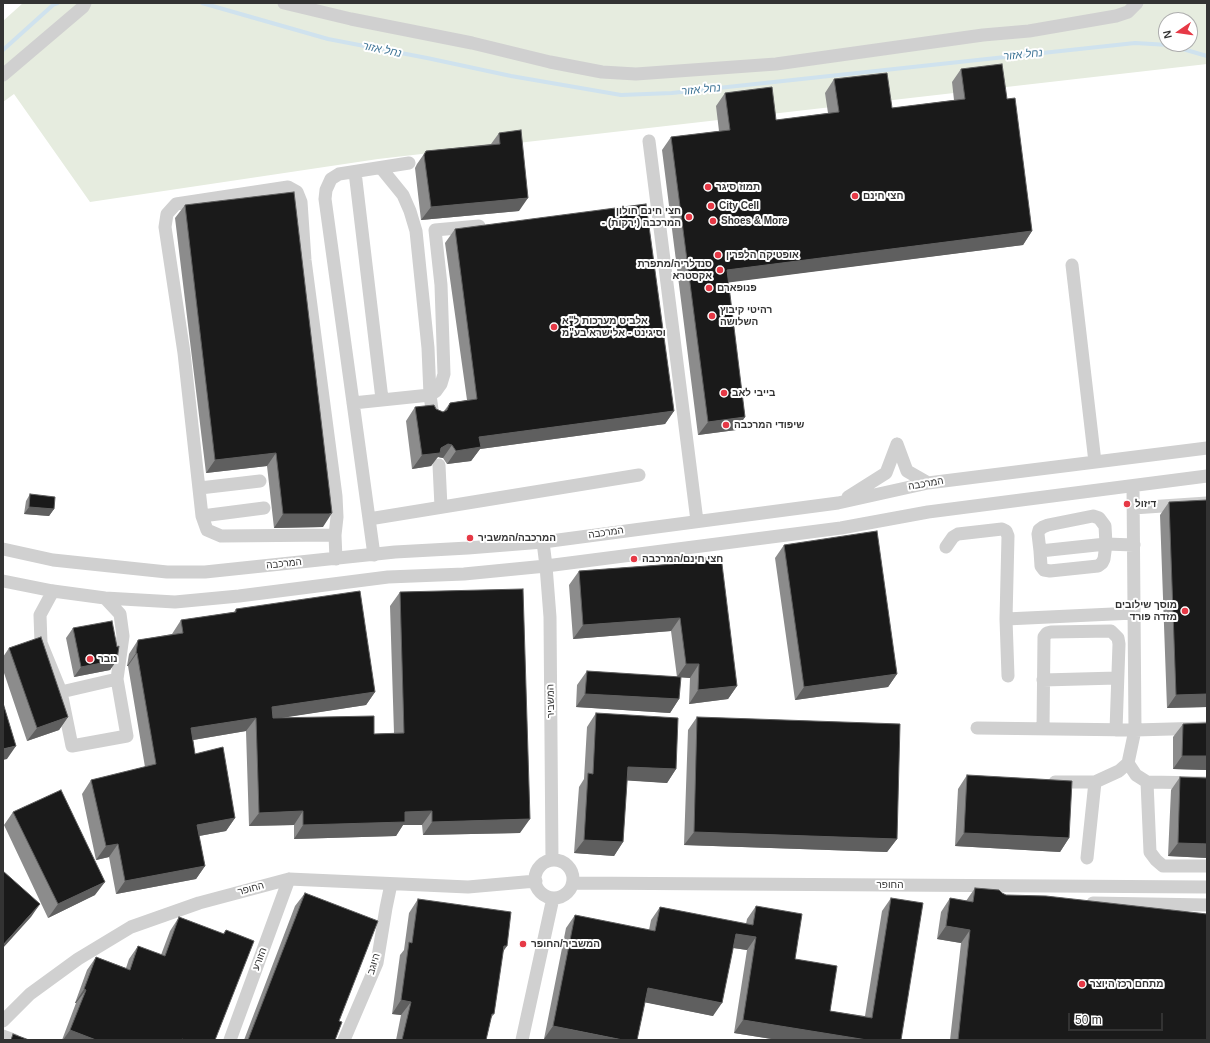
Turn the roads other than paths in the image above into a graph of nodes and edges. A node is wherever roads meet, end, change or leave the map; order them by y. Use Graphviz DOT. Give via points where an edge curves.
graph roads {
  1 [pos="85,3"];
  2 [pos="284,3"];
  3 [pos="1137,3"];
  4 [pos="3,75"];
  5 [pos="649,141"];
  6 [pos="409,163"];
  7 [pos="381,168"];
  8 [pos="355,172"];
  9 [pos="478,226"];
  10 [pos="435,230"];
  11 [pos="416,231"];
  12 [pos="1072,264"];
  13 [pos="430,395"];
  14 [pos="382,399"];
  15 [pos="353,402"];
  16 [pos="433,417"];
  17 [pos="1207,448"];
  18 [pos="1095,462"];
  19 [pos="439,465"];
  20 [pos="639,475"];
  21 [pos="1207,476"];
  22 [pos="260,481"];
  23 [pos="928,483"];
  24 [pos="1133,486"];
  25 [pos="200,488"];
  26 [pos="838,503"];
  27 [pos="1207,503"];
  28 [pos="441,507"];
  29 [pos="264,508"];
  30 [pos="1134,508"];
  31 [pos="202,516"];
  32 [pos="369,519"];
  33 [pos="697,521"];
  34 [pos="335,535"];
  35 [pos="543,542"];
  36 [pos="1106,544"];
  37 [pos="1134,545"];
  38 [pos="946,548"];
  39 [pos="3,549"];
  40 [pos="1040,551"];
  41 [pos="374,555"];
  42 [pos="336,558"];
  43 [pos="546,566"];
  44 [pos="3,581"];
  45 [pos="18,584"];
  46 [pos="3,590"];
  47 [pos="53,591"];
  48 [pos="106,598"];
  49 [pos="1134,613"];
  50 [pos="1006,620"];
  51 [pos="1008,676"];
  52 [pos="1117,678"];
  53 [pos="118,679"];
  54 [pos="1043,680"];
  55 [pos="61,692"];
  56 [pos="977,728"];
  57 [pos="1207,728"];
  58 [pos="1043,729"];
  59 [pos="1116,730"];
  60 [pos="1135,730"];
  61 [pos="1128,763"];
  62 [pos="1039,782"];
  63 [pos="1095,782"];
  64 [pos="1147,782"];
  65 [pos="1207,783"];
  66 [pos="1087,858"];
  67 [pos="552,860"];
  68 [pos="1207,866"];
  69 [pos="289,879"];
  70 [pos="536,881"];
  71 [pos="573,883"];
  72 [pos="391,884"];
  73 [pos="1207,887"];
  74 [pos="553,898"];
  75 [pos="1083,902"];
  76 [pos="1207,905"];
  77 [pos="3,1021"];
  78 [pos="3,1036"];
  79 [pos="14,1040"];
  80 [pos="230,1040"];
  81 [pos="344,1040"];
  82 [pos="522,1040"];
  1 -- 4 [label="street"];
  2 -- 3 [label="street" via="550,62 602,72 636,74 776,64 1029,30 1116,16 1128,12"];
  5 -- 33 [label="street"];
  6 -- 7 [label="street"];
  7 -- 8 [label="street"];
  7 -- 11 [label="street" via="403,195"];
  8 -- 14 [label="street"];
  8 -- 15 [label="street" via="339,174 332,179 326,190 325,199"];
  9 -- 10 [label="street"];
  10 -- 11 [label="street"];
  10 -- 13 [label="street" via="441,285 444,374 441,384"];
  11 -- 13 [label="street"];
  12 -- 18 [label="street"];
  13 -- 14 [label="street"];
  13 -- 16 [label="street"];
  14 -- 15 [label="street"];
  15 -- 32 [label="street"];
  17 -- 18 [label="street, המרכבה"];
  18 -- 23 [label="street, המרכבה"];
  19 -- 28 [label="street"];
  20 -- 28 [label="street"];
  21 -- 24 [label="street"];
  22 -- 25 [label="street"];
  23 -- 26 [label="street, המרכבה"];
  23 -- 26 [label="street" via="907,471 897,444 886,473"];
  24 -- 30 [label="street"];
  24 -- 43 [label="street" via="928,512 841,528"];
  25 -- 31 [label="street"];
  25 -- 34 [label="street" via="184,353 165,228 167,214 176,204 288,187 297,192 301,202 305,260 336,496"];
  26 -- 33 [label="street, המרכבה"];
  27 -- 30 [label="street"];
  28 -- 32 [label="street"];
  29 -- 31 [label="street"];
  30 -- 37 [label="street"];
  31 -- 34 [label="street" via="207,530 221,536"];
  32 -- 41 [label="street"];
  33 -- 35 [label="street, המרכבה"];
  34 -- 42 [label="street"];
  35 -- 41 [label="street, המרכבה"];
  35 -- 43 [label="street, המשביר"];
  36 -- 37 [label="street"];
  36 -- 40 [label="street"];
  36 -- 40 [label="street" via="1104,559 1098,566 1044,570 1041,566"];
  36 -- 40 [label="street" via="1105,526 1099,518 1093,516 1043,527 1038,534"];
  37 -- 49 [label="street"];
  38 -- 50 [label="street" via="958,534 1002,529 1006,531"];
  39 -- 42 [label="street, המרכבה" via="53,560 167,572 205,572"];
  41 -- 42 [label="street, המרכבה"];
  43 -- 48 [label="street" via="464,574 388,577 175,602"];
  43 -- 67 [label="street, המשביר" via="550,617"];
  44 -- 45 [label="street"];
  45 -- 46 [label="street"];
  45 -- 47 [label="street"];
  47 -- 48 [label="street"];
  47 -- 55 [label="street" via="40,615 41,643"];
  48 -- 53 [label="street" via="120,614 123,636"];
  49 -- 50 [label="street"];
  49 -- 60 [label="street"];
  50 -- 51 [label="street"];
  52 -- 54 [label="street"];
  52 -- 54 [label="street" via="1119,644 1116,635 1111,632 1051,632 1044,637"];
  52 -- 59 [label="street"];
  53 -- 55 [label="street"];
  53 -- 55 [label="street" via="127,736 72,746"];
  54 -- 58 [label="street"];
  56 -- 58 [label="street"];
  57 -- 60 [label="street"];
  58 -- 59 [label="street"];
  59 -- 60 [label="street"];
  60 -- 61 [label="street"];
  61 -- 63 [label="street" via="1119,771"];
  61 -- 64 [label="street" via="1136,775"];
  62 -- 63 [label="street"];
  63 -- 66 [label="street"];
  64 -- 65 [label="street"];
  64 -- 68 [label="street" via="1150,852 1163,866"];
  67 -- 70 [label="street" via="538,869"];
  67 -- 71 [label="street" via="564,862 568,866"];
  69 -- 72 [label="street, החופר"];
  69 -- 77 [label="street, החופר" via="199,903 131,926 78,959 30,994"];
  69 -- 80 [label="street, הזורע"];
  70 -- 72 [label="street, החופר" via="468,887"];
  70 -- 74 [label="street" via="541,892"];
  71 -- 73 [label="street, החופר"];
  71 -- 74 [label="street" via="565,894"];
  72 -- 81 [label="street, היוגב" via="377,963"];
  74 -- 82 [label="street"];
  75 -- 76 [label="street"];
  78 -- 79 [label="street"];
}
